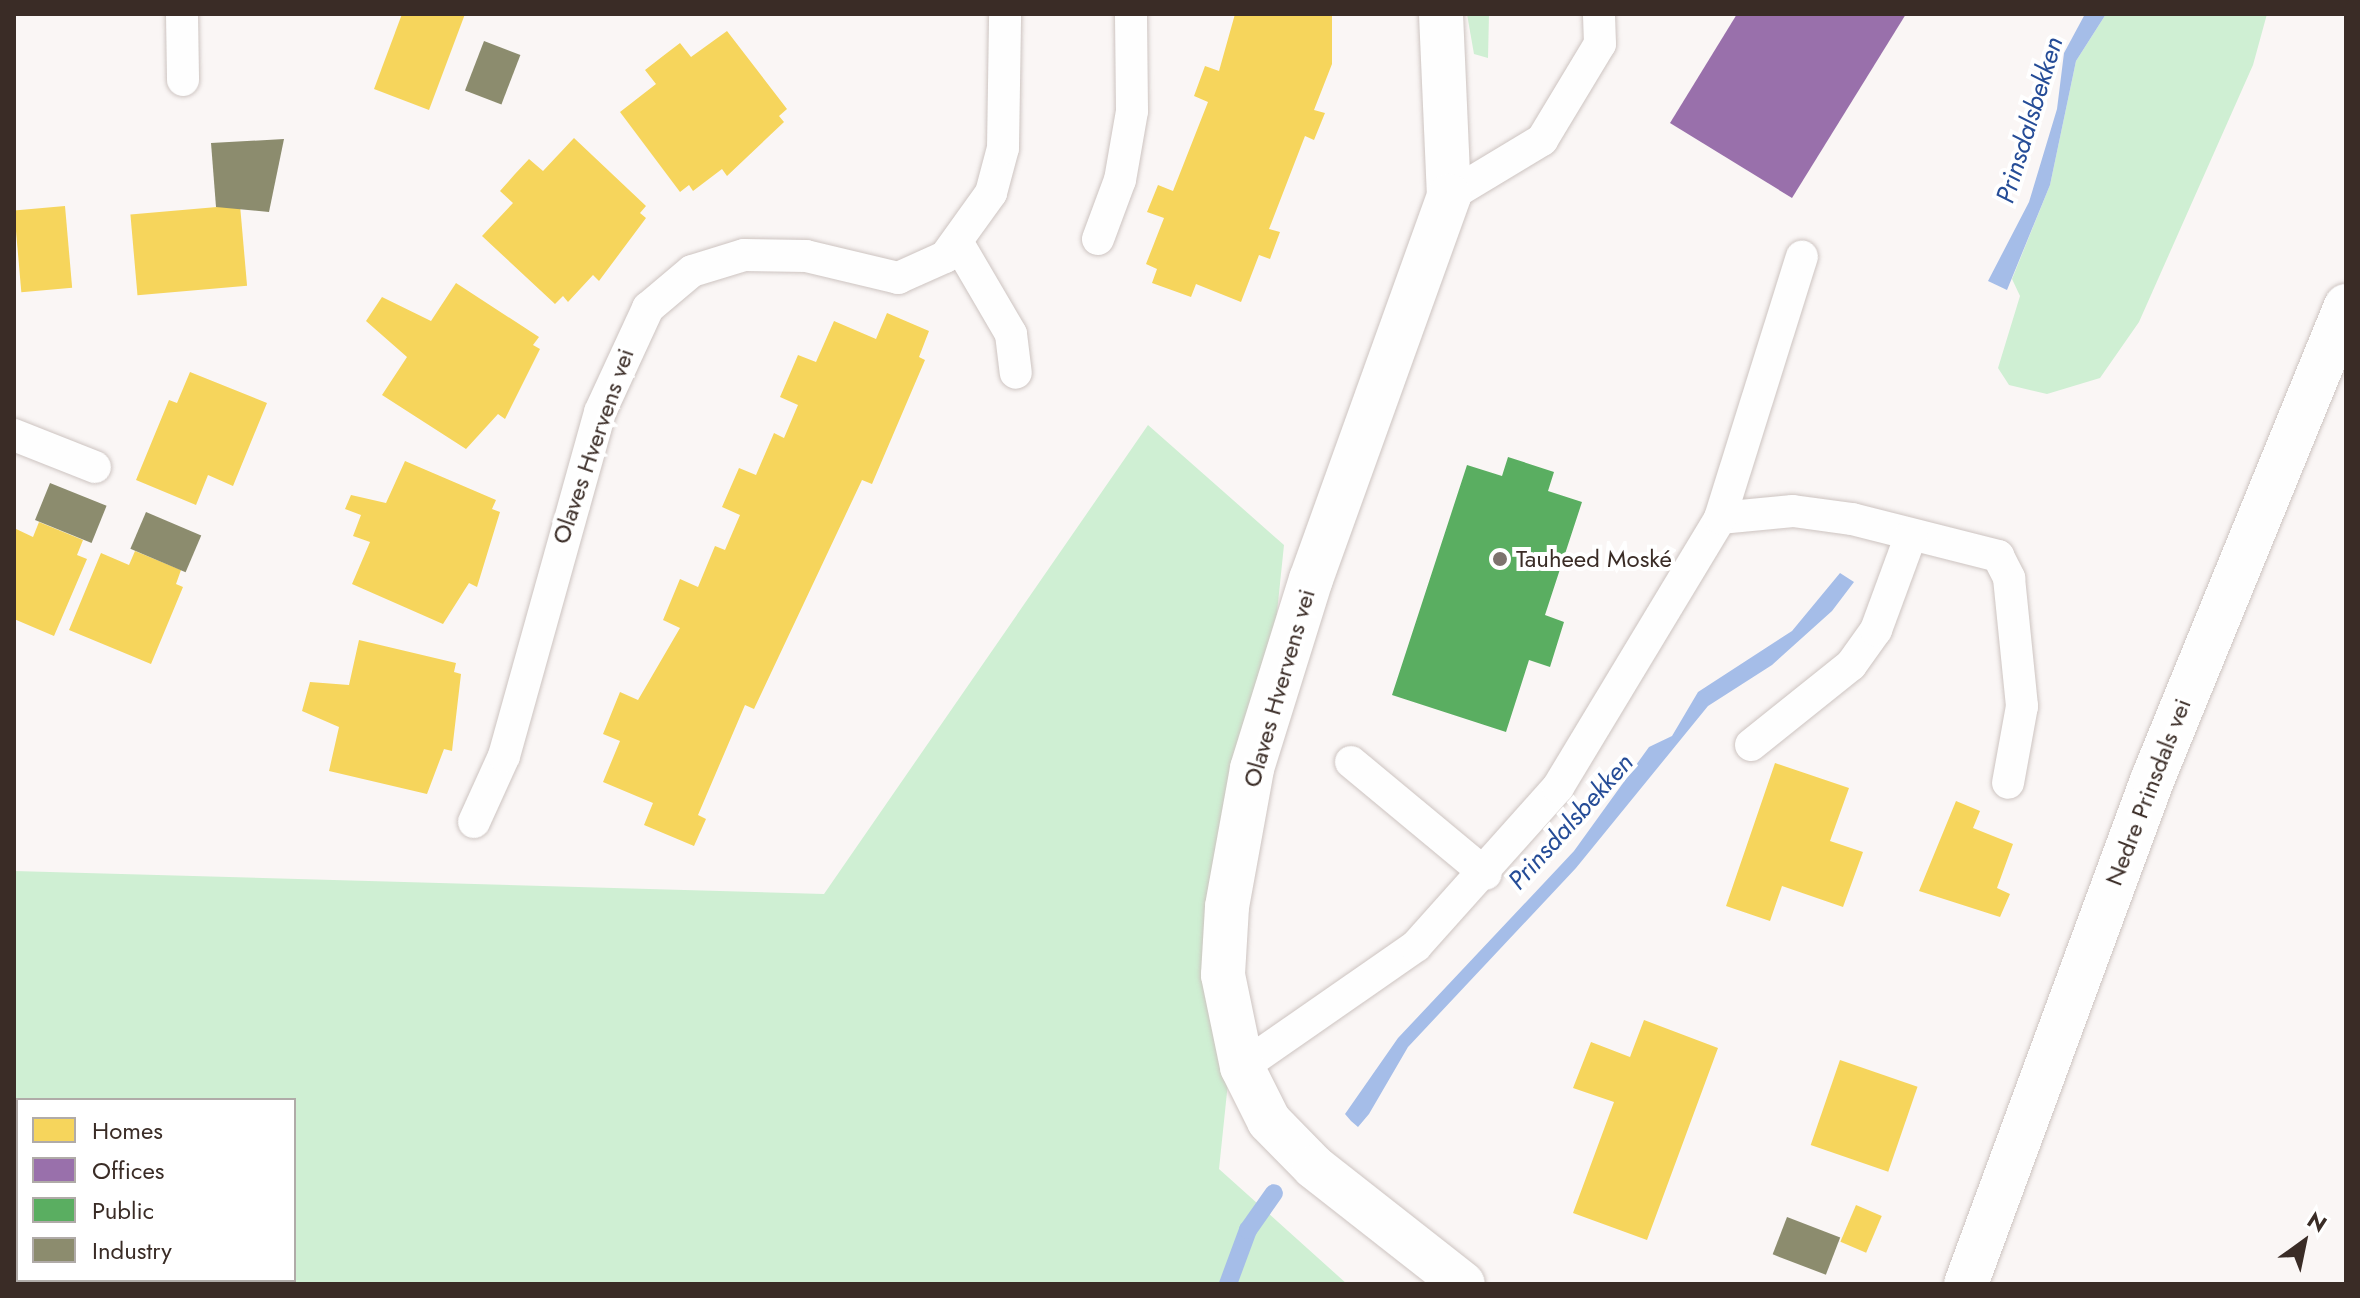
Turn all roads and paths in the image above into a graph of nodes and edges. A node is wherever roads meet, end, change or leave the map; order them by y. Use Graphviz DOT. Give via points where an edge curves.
graph roads {
  1 [pos="182,14"];
  2 [pos="1005,14"];
  3 [pos="1131,14"];
  4 [pos="1441,14"];
  5 [pos="1599,14"];
  6 [pos="183,80"];
  7 [pos="1449,196"];
  8 [pos="1098,239"];
  9 [pos="959,245"];
  10 [pos="1802,257"];
  11 [pos="2346,306"];
  12 [pos="1016,373"];
  13 [pos="14,435"];
  14 [pos="95,467"];
  15 [pos="1720,518"];
  16 [pos="1911,535"];
  17 [pos="1751,745"];
  18 [pos="1351,762"];
  19 [pos="2008,783"];
  20 [pos="474,822"];
  21 [pos="1486,874"];
  22 [pos="1242,1067"];
  23 [pos="1463,1284"];
  24 [pos="1966,1284"];
  1 -- 6 [label="lane"];
  2 -- 9 [label="lane, Olaves Hvervens vei" via="1008,125 991,193"];
  3 -- 8 [label="lane" via="1132,111 1120,180"];
  4 -- 7 [label="street, Olaves Hvervens vei"];
  5 -- 7 [label="lane" via="1600,44 1542,140"];
  7 -- 22 [label="street, Olaves Hvervens vei" via="1311,579 1252,769 1223,975"];
  9 -- 12 [label="lane" via="1011,334"];
  9 -- 20 [label="lane, Olaves Hvervens vei" via="916,275 898,278 806,256 744,255 692,271 648,308 600,412 504,756"];
  10 -- 15 [label="lane"];
  11 -- 24 [label="street, Nedre Prinsdals vei" via="2153,778"];
  13 -- 14 [label="lane"];
  15 -- 16 [label="lane" via="1793,511"];
  15 -- 21 [label="lane" via="1558,787"];
  16 -- 17 [label="lane" via="1876,630 1851,665"];
  16 -- 19 [label="lane" via="1998,556 2009,578 2022,706"];
  18 -- 21 [label="lane"];
  21 -- 22 [label="lane" via="1366,987"];
  22 -- 23 [label="street, Olaves Hvervens vei" via="1269,1121 1305,1158"];
}
